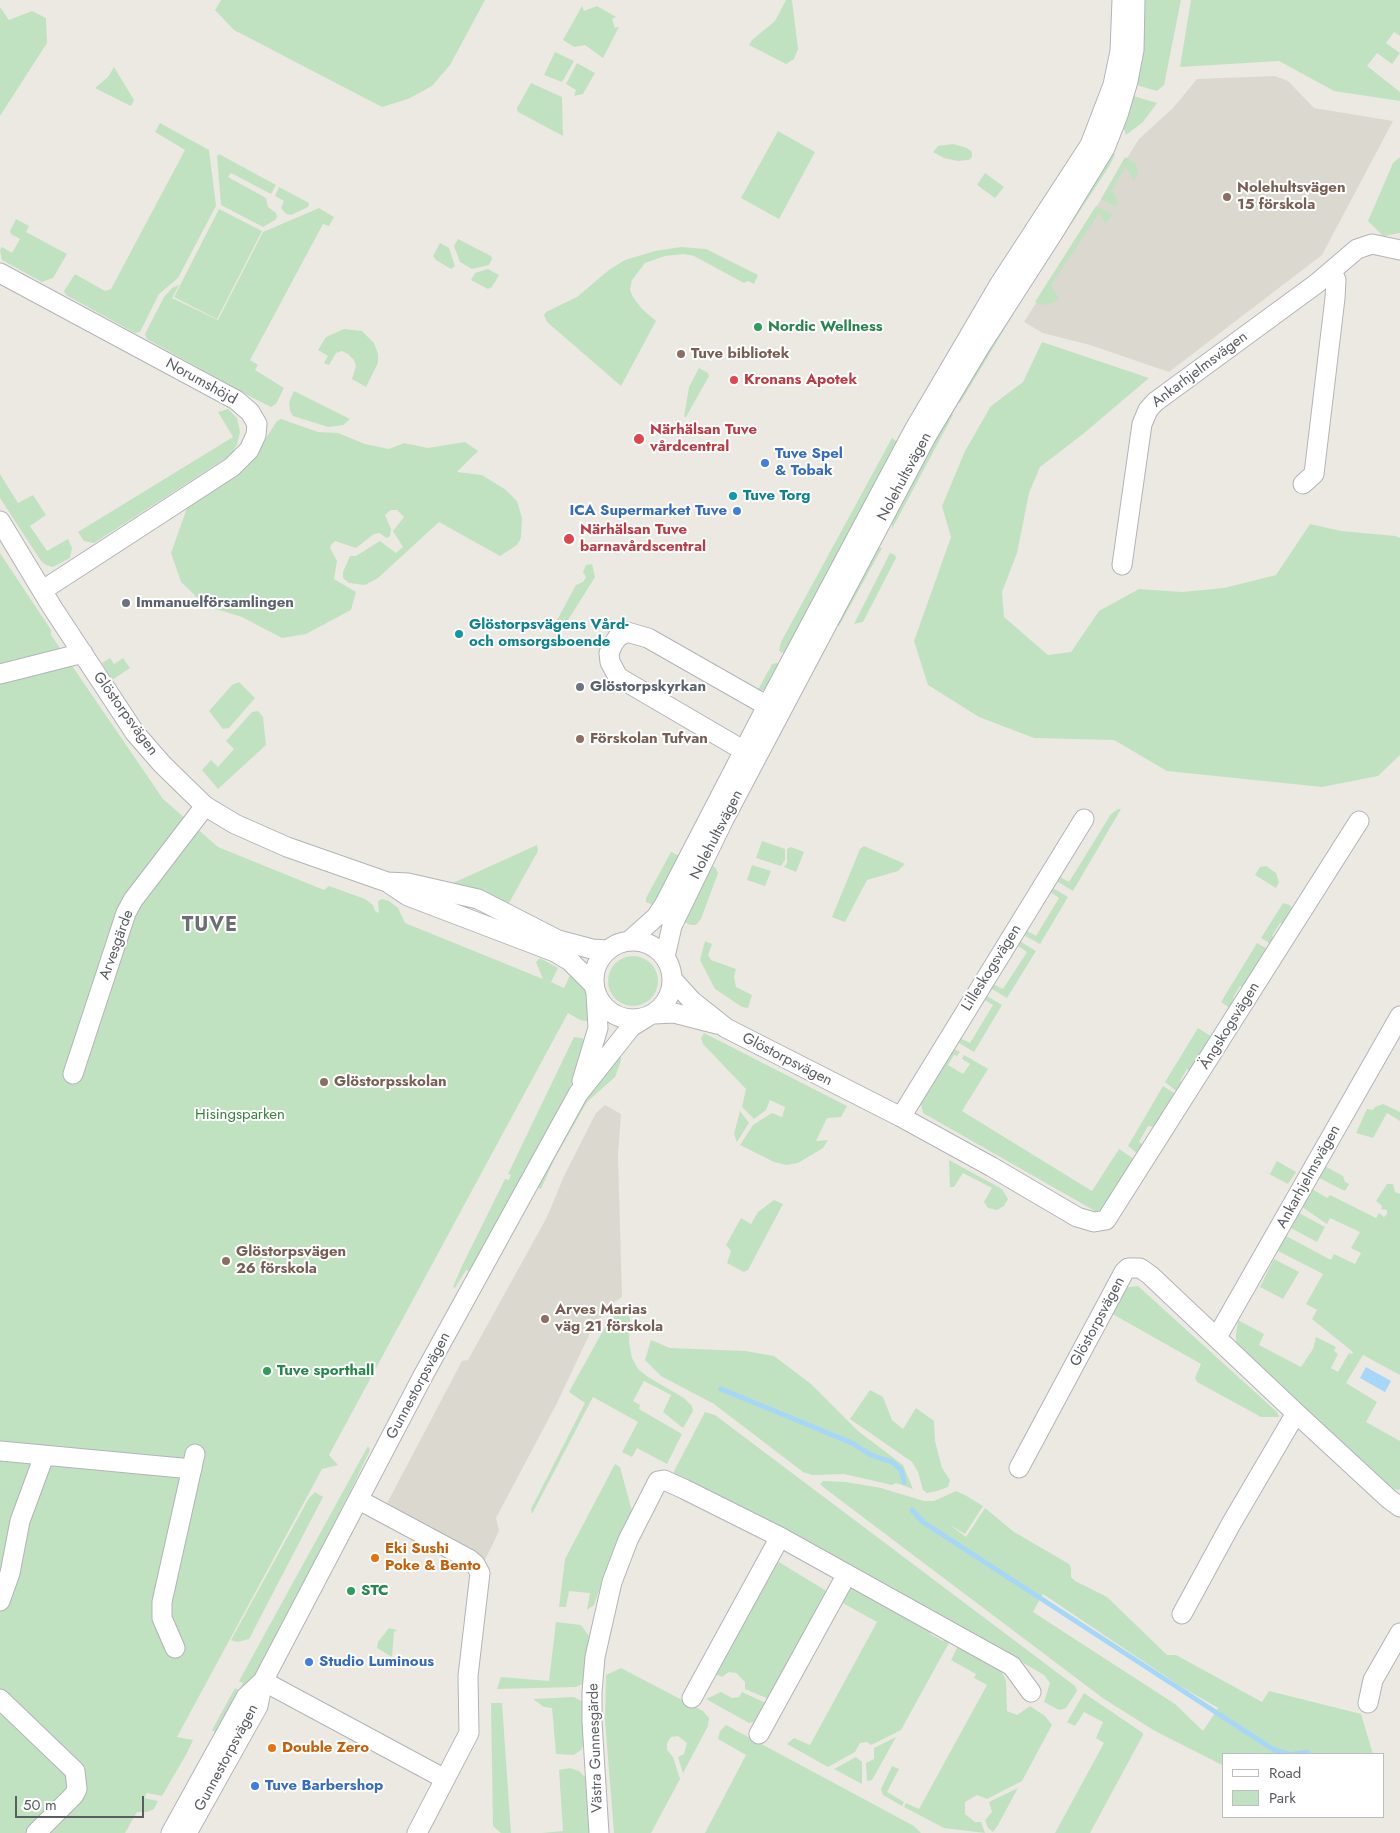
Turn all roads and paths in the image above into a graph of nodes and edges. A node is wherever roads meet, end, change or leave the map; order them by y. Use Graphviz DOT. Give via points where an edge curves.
graph roads {
  1 [pos="1122,0"];
  2 [pos="1136,0"];
  3 [pos="1400,250"];
  4 [pos="1332,271"];
  5 [pos="0,273"];
  6 [pos="1303,484"];
  7 [pos="0,522"];
  8 [pos="1122,566"];
  9 [pos="43,590"];
  10 [pos="83,653"];
  11 [pos="0,674"];
  12 [pos="773,710"];
  13 [pos="750,754"];
  14 [pos="205,806"];
  15 [pos="1084,820"];
  16 [pos="1359,821"];
  17 [pos="386,882"];
  18 [pos="629,941"];
  19 [pos="608,950"];
  20 [pos="665,957"];
  21 [pos="673,980"];
  22 [pos="595,989"];
  23 [pos="650,1015"];
  24 [pos="1400,1016"];
  25 [pos="718,1024"];
  26 [pos="73,1074"];
  27 [pos="578,1094"];
  28 [pos="901,1117"];
  29 [pos="1094,1222"];
  30 [pos="1217,1337"];
  31 [pos="1296,1413"];
  32 [pos="0,1451"];
  33 [pos="44,1456"];
  34 [pos="1018,1468"];
  35 [pos="359,1500"];
  36 [pos="1400,1507"];
  37 [pos="780,1537"];
  38 [pos="847,1574"];
  39 [pos="0,1602"];
  40 [pos="1182,1614"];
  41 [pos="1400,1633"];
  42 [pos="175,1648"];
  43 [pos="263,1681"];
  44 [pos="1030,1692"];
  45 [pos="692,1698"];
  46 [pos="0,1699"];
  47 [pos="1368,1703"];
  48 [pos="759,1734"];
  49 [pos="445,1779"];
  50 [pos="36,1833"];
  51 [pos="171,1833"];
  52 [pos="187,1833"];
  53 [pos="417,1833"];
  54 [pos="600,1833"];
  1 -- 12 [label="street, Nolehultsvägen" via="1120,51 1113,85 1090,145 999,285 941,382"];
  2 -- 12 [label="street, Nolehultsvägen" via="1134,50 1128,81 1105,148 944,404"];
  3 -- 4 [label="street, Ankarhjelmsvägen" via="1380,245 1364,246"];
  4 -- 6 [label="street" via="1336,280 1335,298 1314,474"];
  4 -- 8 [label="street, Ankarhjelmsvägen" via="1148,410 1142,424"];
  5 -- 9 [label="street, Norumshöjd" via="236,400 250,412 257,424 249,450 232,466"];
  7 -- 9 [label="street, Glöstorpsvägen"];
  9 -- 10 [label="street, Glöstorpsvägen"];
  10 -- 11 [label="street"];
  10 -- 14 [label="street, Glöstorpsvägen" via="135,733"];
  12 -- 13 [label="street, Nolehultsvägen"];
  12 -- 13 [label="street" via="640,635 627,632 618,637 610,653 610,662 618,677"];
  13 -- 18 [label="street, Nolehultsvägen" via="664,906"];
  13 -- 20 [label="street, Nolehultsvägen" via="672,926"];
  14 -- 17 [label="street, Glöstorpsvägen" via="277,843"];
  14 -- 26 [label="street, Arvesgärde" via="126,913"];
  15 -- 28 [label="street, Lilleskogsvägen"];
  16 -- 29 [label="street, Ängskogsvägen" via="1113,1211 1106,1220"];
  17 -- 19 [label="street, Glöstorpsvägen" via="408,883 478,900 558,940"];
  17 -- 22 [label="street, Glöstorpsvägen" via="408,896 555,952 570,961"];
  18 -- 19 [label="street, Nolehultsvägen"];
  18 -- 20 [label="street" via="651,945"];
  19 -- 22 [label="street" via="595,969"];
  20 -- 21 [label="street"];
  21 -- 23 [label="street" via="666,1002"];
  21 -- 25 [label="street, Glöstorpsvägen"];
  22 -- 23 [label="street" via="604,1006 617,1016 628,1019"];
  22 -- 27 [label="street, Gunnestorpsvägen" via="598,1028"];
  23 -- 25 [label="street, Glöstorpsvägen" via="674,1013"];
  23 -- 27 [label="street, Gunnestorpsvägen" via="631,1027"];
  24 -- 30 [label="street, Ankarhjelmsvägen"];
  25 -- 28 [label="street, Glöstorpsvägen"];
  27 -- 35 [label="street, Gunnestorpsvägen" via="424,1374"];
  28 -- 29 [label="street, Glöstorpsvägen" via="1064,1211"];
  30 -- 31 [label="street, Glöstorpsvägen"];
  30 -- 34 [label="street, Glöstorpsvägen" via="1150,1275 1140,1268 1128,1268"];
  31 -- 36 [label="street, Glöstorpsvägen"];
  31 -- 40 [label="street"];
  32 -- 33 [label="street"];
  33 -- 39 [label="street" via="20,1521 10,1573"];
  33 -- 42 [label="street" via="193,1461 162,1602 162,1618"];
  35 -- 43 [label="street, Gunnestorpsvägen"];
  35 -- 49 [label="street" via="469,1559 480,1573 468,1676 469,1733"];
  37 -- 38 [label="street, Västra Gunnesgärde"];
  37 -- 45 [label="street"];
  37 -- 54 [label="street, Västra Gunnesgärde" via="664,1480 654,1485 612,1582 595,1657 592,1692"];
  38 -- 44 [label="street, Västra Gunnesgärde" via="1012,1666"];
  38 -- 48 [label="street"];
  41 -- 47 [label="street" via="1373,1680"];
  43 -- 49 [label="street"];
  43 -- 51 [label="street, Gunnestorpsvägen" via="246,1697"];
  43 -- 52 [label="street, Gunnestorpsvägen" via="258,1706"];
  46 -- 50 [label="street" via="75,1771 74,1795"];
  49 -- 53 [label="street"];
}
